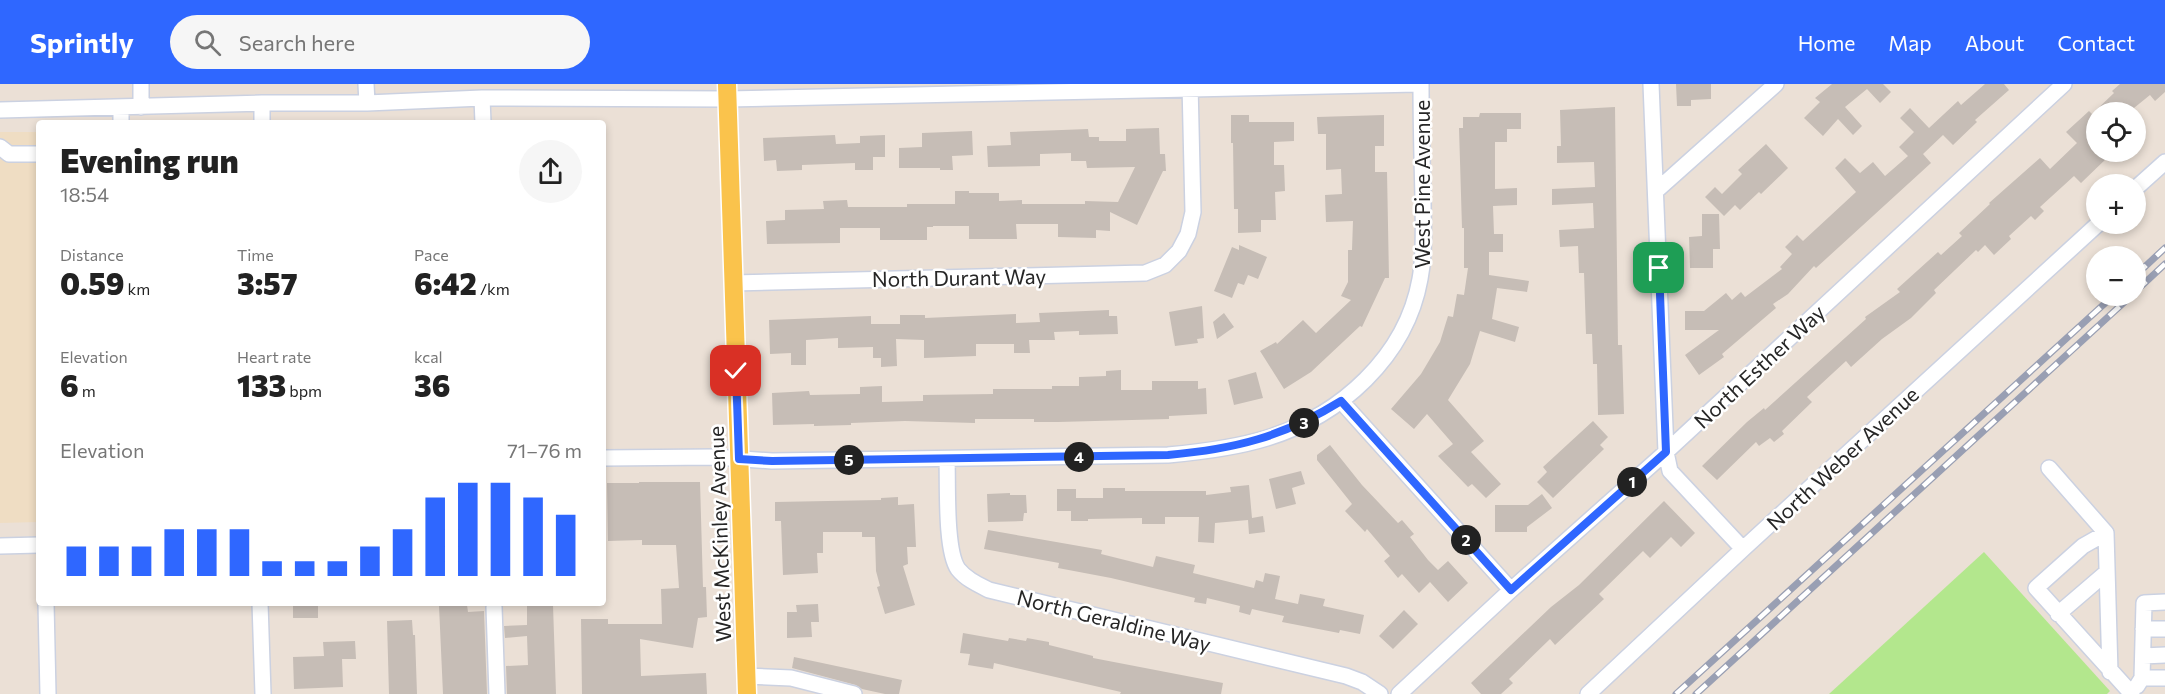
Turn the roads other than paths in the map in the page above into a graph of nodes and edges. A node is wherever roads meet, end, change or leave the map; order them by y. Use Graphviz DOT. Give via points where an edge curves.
graph roads {
  1 [pos="141,84"];
  2 [pos="366,84"];
  3 [pos="1419,84"];
  4 [pos="1651,84"];
  5 [pos="1776,84"];
  6 [pos="2064,84"];
  7 [pos="1190,86"];
  8 [pos="727,92"];
  9 [pos="482,98"];
  10 [pos="262,103"];
  11 [pos="367,103"];
  12 [pos="141,107"];
  13 [pos="0,110"];
  14 [pos="121,115"];
  15 [pos="262,120"];
  16 [pos="483,120"];
  17 [pos="0,147"];
  18 [pos="36,154"];
  19 [pos="2165,162"];
  20 [pos="2146,179"];
  21 [pos="1656,191"];
  22 [pos="2087,234"];
  23 [pos="733,283"];
  24 [pos="1341,401"];
  25 [pos="1666,452"];
  26 [pos="606,458"];
  27 [pos="739,459"];
  28 [pos="947,459"];
  29 [pos="2049,468"];
  30 [pos="2106,533"];
  31 [pos="36,545"];
  32 [pos="0,546"];
  33 [pos="1743,549"];
  34 [pos="2107,572"];
  35 [pos="1511,590"];
  36 [pos="2165,602"];
  37 [pos="46,606"];
  38 [pos="260,606"];
  39 [pos="495,607"];
  40 [pos="2058,614"];
  41 [pos="2143,629"];
  42 [pos="2165,629"];
  43 [pos="2142,656"];
  44 [pos="2165,656"];
  45 [pos="2110,672"];
  46 [pos="746,676"];
  47 [pos="2142,678"];
  48 [pos="2165,678"];
  49 [pos="48,694"];
  50 [pos="263,694"];
  51 [pos="497,694"];
  52 [pos="747,694"];
  53 [pos="854,694"];
  54 [pos="1380,694"];
  55 [pos="1399,694"];
  56 [pos="1588,694"];
  57 [pos="2132,694"];
  1 -- 12 [label="street"];
  2 -- 11 [label="street"];
  3 -- 7 [label="street"];
  3 -- 24 [label="street, West Pine Avenue" via="1424,251 1420,280 1400,335 1363,384"];
  4 -- 21 [label="street"];
  5 -- 21 [label="street"];
  6 -- 25 [label="street, North Esther Way"];
  7 -- 8 [label="street"];
  7 -- 23 [label="street, North Durant Way" via="1193,212 1188,234 1165,265 1145,273"];
  8 -- 9 [label="street"];
  8 -- 23 [label="main road, West McKinley Avenue"];
  9 -- 11 [label="street"];
  9 -- 16 [label="street"];
  10 -- 11 [label="street"];
  10 -- 12 [label="street"];
  10 -- 15 [label="street"];
  12 -- 14 [label="street"];
  13 -- 14 [label="street"];
  17 -- 18 [label="street" via="9,154"];
  19 -- 20 [label="street"];
  21 -- 25 [label="street"];
  22 -- 33 [label="street, North Weber Avenue"];
  23 -- 27 [label="main road, West McKinley Avenue"];
  24 -- 28 [label="street, West Pine Avenue" via="1268,438 1199,452"];
  24 -- 35 [label="street"];
  25 -- 33 [label="street" via="1670,471"];
  25 -- 35 [label="street, North Esther Way"];
  26 -- 27 [label="street, West Pine Avenue"];
  27 -- 28 [label="street, West Pine Avenue"];
  27 -- 46 [label="main road, West McKinley Avenue"];
  28 -- 54 [label="street, North Geraldine Way" via="950,548 957,568 971,581 989,590 1346,676"];
  29 -- 30 [label="street"];
  30 -- 34 [label="street"];
  30 -- 40 [label="street" via="2082,546 2036,588"];
  31 -- 32 [label="street"];
  33 -- 56 [label="street, North Weber Avenue"];
  34 -- 40 [label="street"];
  34 -- 45 [label="street"];
  35 -- 55 [label="street, North Esther Way"];
  36 -- 41 [label="street" via="2144,603"];
  37 -- 49 [label="street"];
  38 -- 50 [label="street"];
  39 -- 51 [label="street"];
  40 -- 45 [label="street"];
  41 -- 42 [label="street"];
  41 -- 43 [label="street"];
  43 -- 44 [label="street"];
  43 -- 47 [label="street"];
  45 -- 57 [label="street"];
  46 -- 52 [label="main road, West McKinley Avenue"];
  46 -- 53 [label="street" via="791,678"];
  47 -- 48 [label="street"];
  47 -- 57 [label="street"];
}
